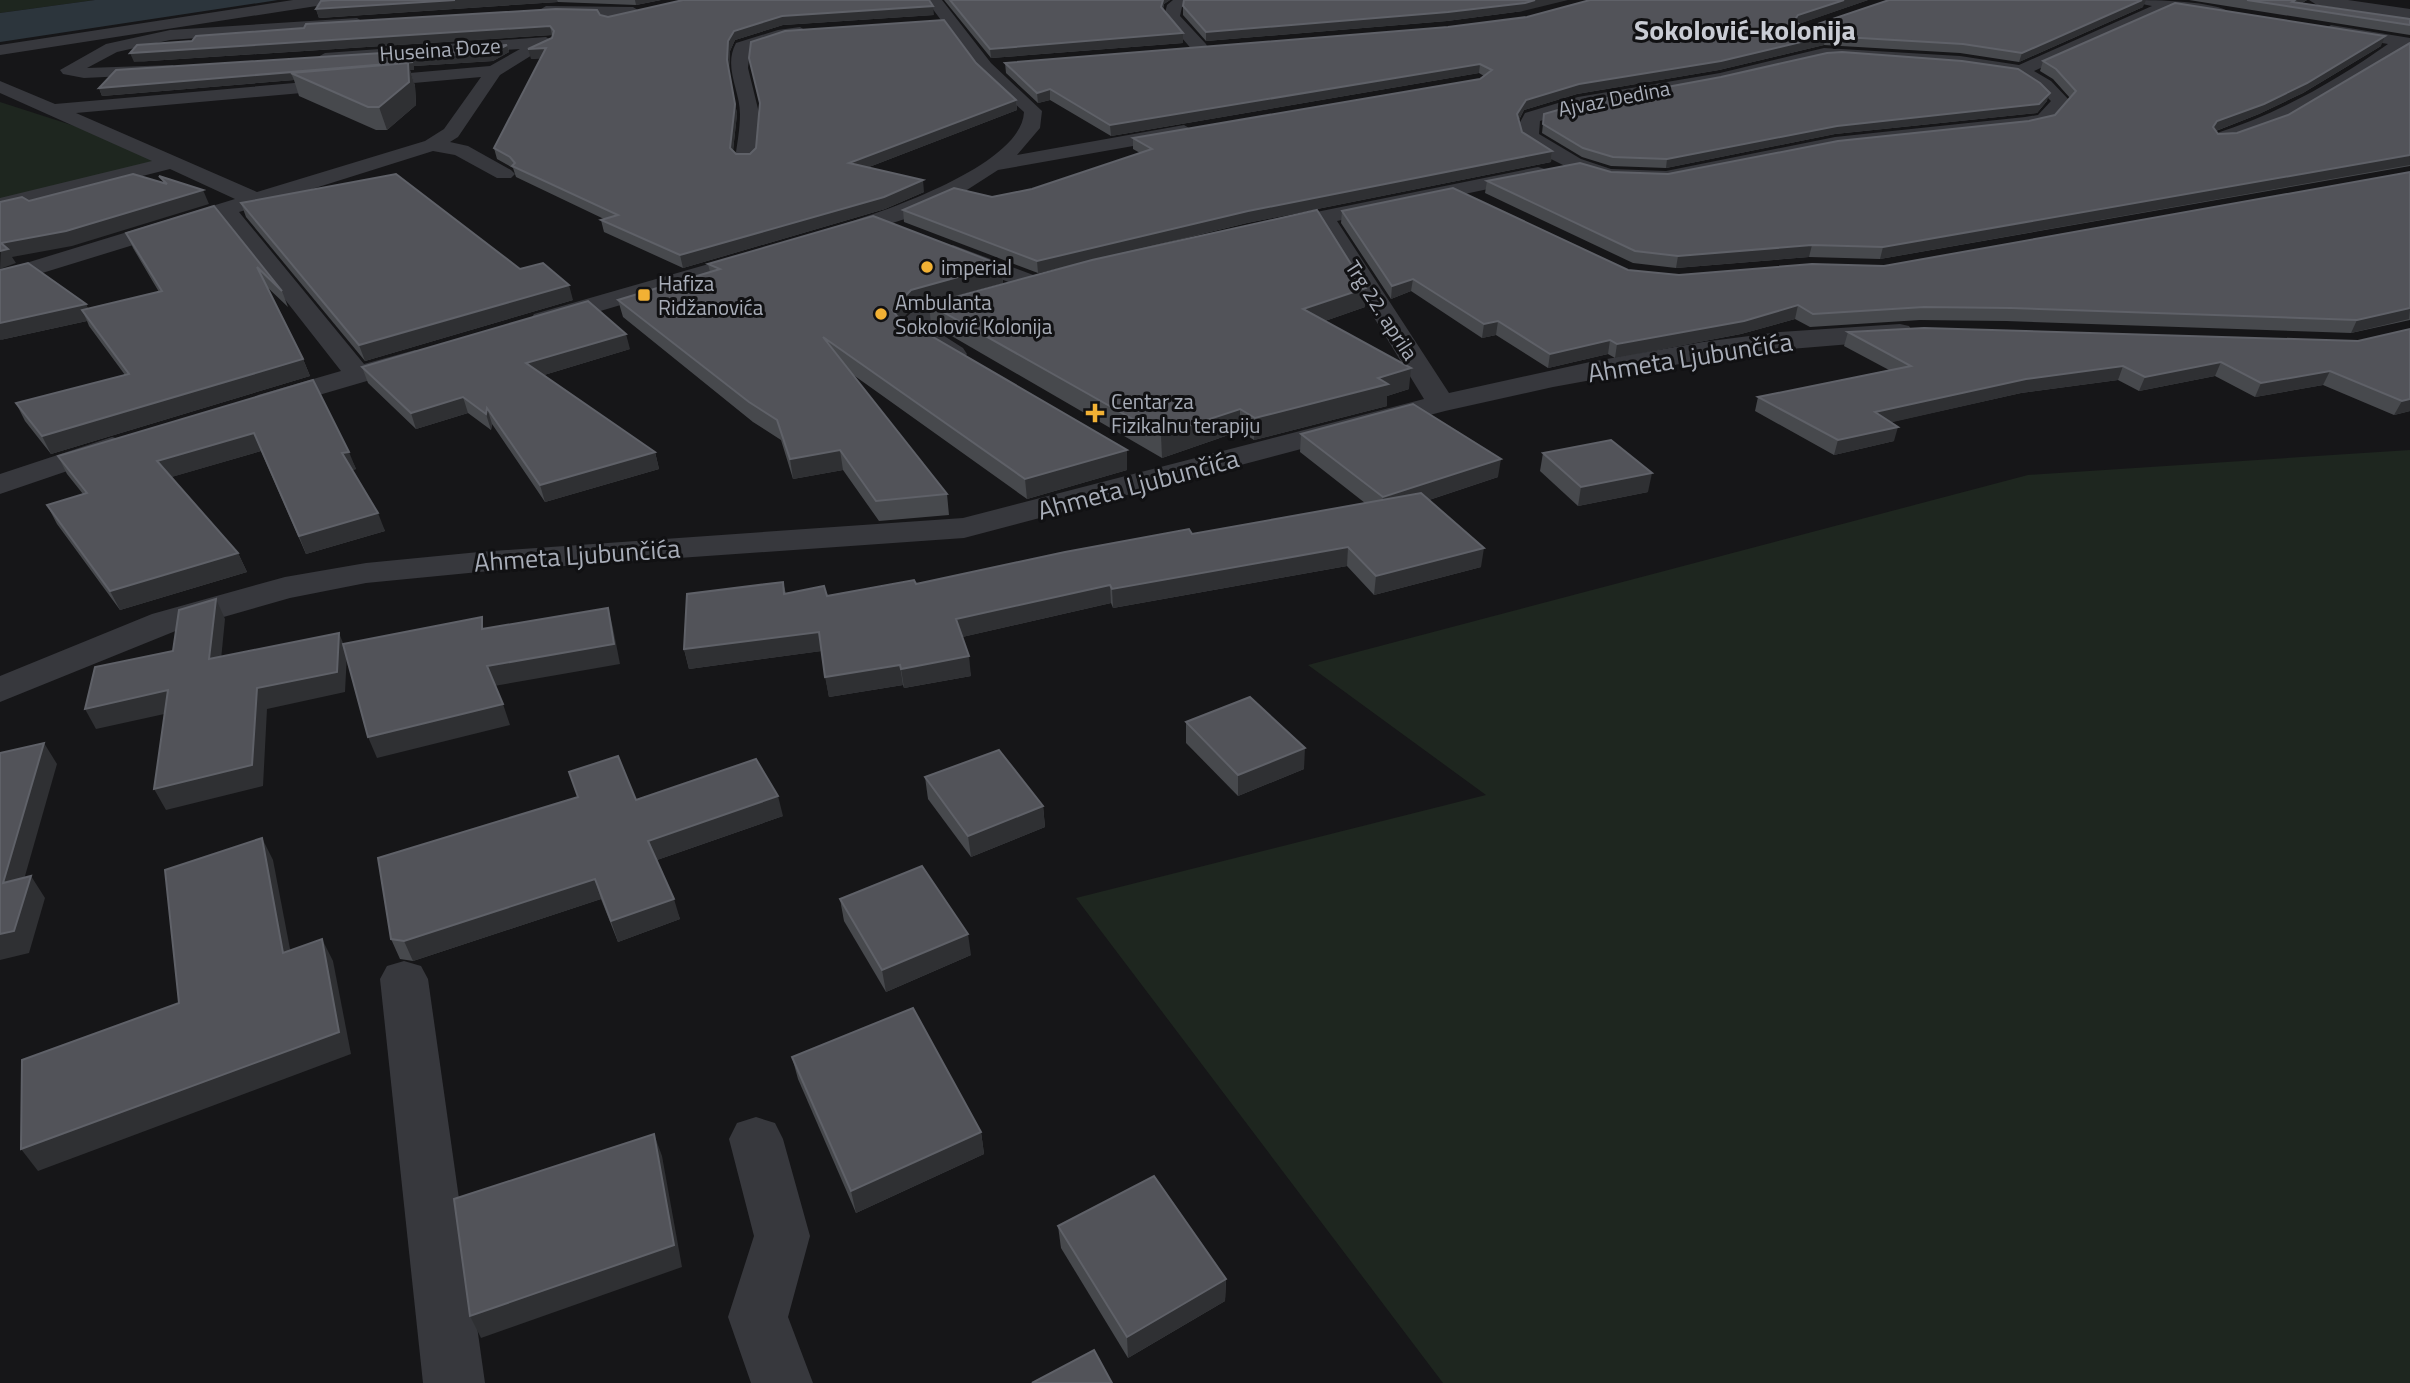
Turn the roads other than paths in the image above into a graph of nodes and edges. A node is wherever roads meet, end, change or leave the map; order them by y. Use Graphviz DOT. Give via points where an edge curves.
graph roads {
  1 [pos="323,0"];
  2 [pos="934,0"];
  3 [pos="1184,0"];
  4 [pos="2142,0"];
  5 [pos="2328,1"];
  6 [pos="2169,4"];
  7 [pos="535,11"];
  8 [pos="2410,14"];
  9 [pos="2238,15"];
  10 [pos="949,20"];
  11 [pos="380,22"];
  12 [pos="922,22"];
  13 [pos="2321,29"];
  14 [pos="819,30"];
  15 [pos="546,42"];
  16 [pos="2407,43"];
  17 [pos="0,50"];
  18 [pos="1173,51"];
  19 [pos="304,60"];
  20 [pos="1012,65"];
  21 [pos="985,67"];
  22 [pos="183,68"];
  23 [pos="494,71"];
  24 [pos="2021,71"];
  25 [pos="0,86"];
  26 [pos="56,109"];
  27 [pos="1202,128"];
  28 [pos="2221,138"];
  29 [pos="432,145"];
  30 [pos="745,159"];
  31 [pos="174,162"];
  32 [pos="993,165"];
  33 [pos="1577,166"];
  34 [pos="504,174"];
  35 [pos="1456,190"];
  36 [pos="256,200"];
  37 [pos="0,205"];
  38 [pos="1493,208"];
  39 [pos="226,210"];
  40 [pos="1323,217"];
  41 [pos="876,222"];
  42 [pos="1255,232"];
  43 [pos="912,236"];
  44 [pos="810,242"];
  45 [pos="937,246"];
  46 [pos="783,250"];
  47 [pos="1060,277"];
  48 [pos="0,279"];
  49 [pos="1035,284"];
  50 [pos="518,328"];
  51 [pos="1920,331"];
  52 [pos="438,351"];
  53 [pos="976,367"];
  54 [pos="358,374"];
  55 [pos="1441,402"];
  56 [pos="241,408"];
  57 [pos="138,439"];
  58 [pos="1131,456"];
  59 [pos="1167,477"];
  60 [pos="0,485"];
  61 [pos="0,690"];
  62 [pos="404,979"];
  63 [pos="756,1139"];
  64 [pos="454,1383"];
  65 [pos="782,1383"];
  1 -- 17 [label="street"];
  2 -- 10 [label="street"];
  3 -- 18 [label="street" via="1175,5 1172,17 1207,48"];
  4 -- 6 [label="street"];
  5 -- 8 [label="street"];
  6 -- 9 [label="street"];
  6 -- 24 [label="street"];
  7 -- 15 [label="street, Huseina Đoze" via="641,10"];
  10 -- 12 [label="street"];
  10 -- 21 [label="street"];
  11 -- 22 [label="street, Huseina Đoze" via="170,35 112,48 69,70"];
  13 -- 16 [label="street"];
  14 -- 30 [label="street" via="784,33 742,47 739,68 750,113"];
  15 -- 19 [label="street, Huseina Đoze"];
  15 -- 23 [label="street, Huseina Đoze"];
  16 -- 28 [label="street" via="2334,90 2252,130"];
  20 -- 21 [label="street"];
  21 -- 32 [label="street" via="1033,111 1034,120 1028,133"];
  23 -- 26 [label="street" via="249,84"];
  23 -- 29 [label="street, Huseina Đoze" via="451,133"];
  24 -- 33 [label="street, Ajvaz Dedina" via="2061,101 2045,119 1805,148 1701,174 1629,178"];
  24 -- 33 [label="street, Ajvaz Dedina" via="1960,61 1816,53 1723,77 1563,105 1532,117 1529,137"];
  25 -- 26 [label="street"];
  26 -- 31 [label="street"];
  27 -- 32 [label="street"];
  29 -- 34 [label="street" via="461,150"];
  29 -- 36 [label="street, Huseina Đoze"];
  31 -- 36 [label="street"];
  31 -- 37 [label="street"];
  32 -- 41 [label="street" via="949,193"];
  33 -- 35 [label="street, Ajvaz Dedina"];
  35 -- 38 [label="street"];
  35 -- 40 [label="street, Ajvaz Dedina"];
  36 -- 39 [label="street, Huseina Đoze"];
  39 -- 48 [label="street, Huseina Đoze"];
  39 -- 54 [label="street"];
  40 -- 42 [label="street, Ajvaz Dedina"];
  40 -- 55 [label="street, Trg 22. aprila"];
  41 -- 43 [label="street"];
  41 -- 44 [label="street"];
  45 -- 49 [label="street"];
  46 -- 50 [label="street"];
  47 -- 49 [label="street"];
  49 -- 53 [label="street" via="923,316 910,326"];
  51 -- 55 [label="street, Ahmeta Ljubunčića" via="1738,345"];
  52 -- 54 [label="street"];
  54 -- 56 [label="street"];
  55 -- 59 [label="street, Ahmeta Ljubunčića"];
  57 -- 60 [label="street"];
  58 -- 59 [label="street"];
  59 -- 61 [label="street, Ahmeta Ljubunčića" via="964,528 366,573 285,588 164,622"];
  62 -- 64 [label="street"];
  63 -- 65 [label="street" via="782,1236 758,1317"];
}
